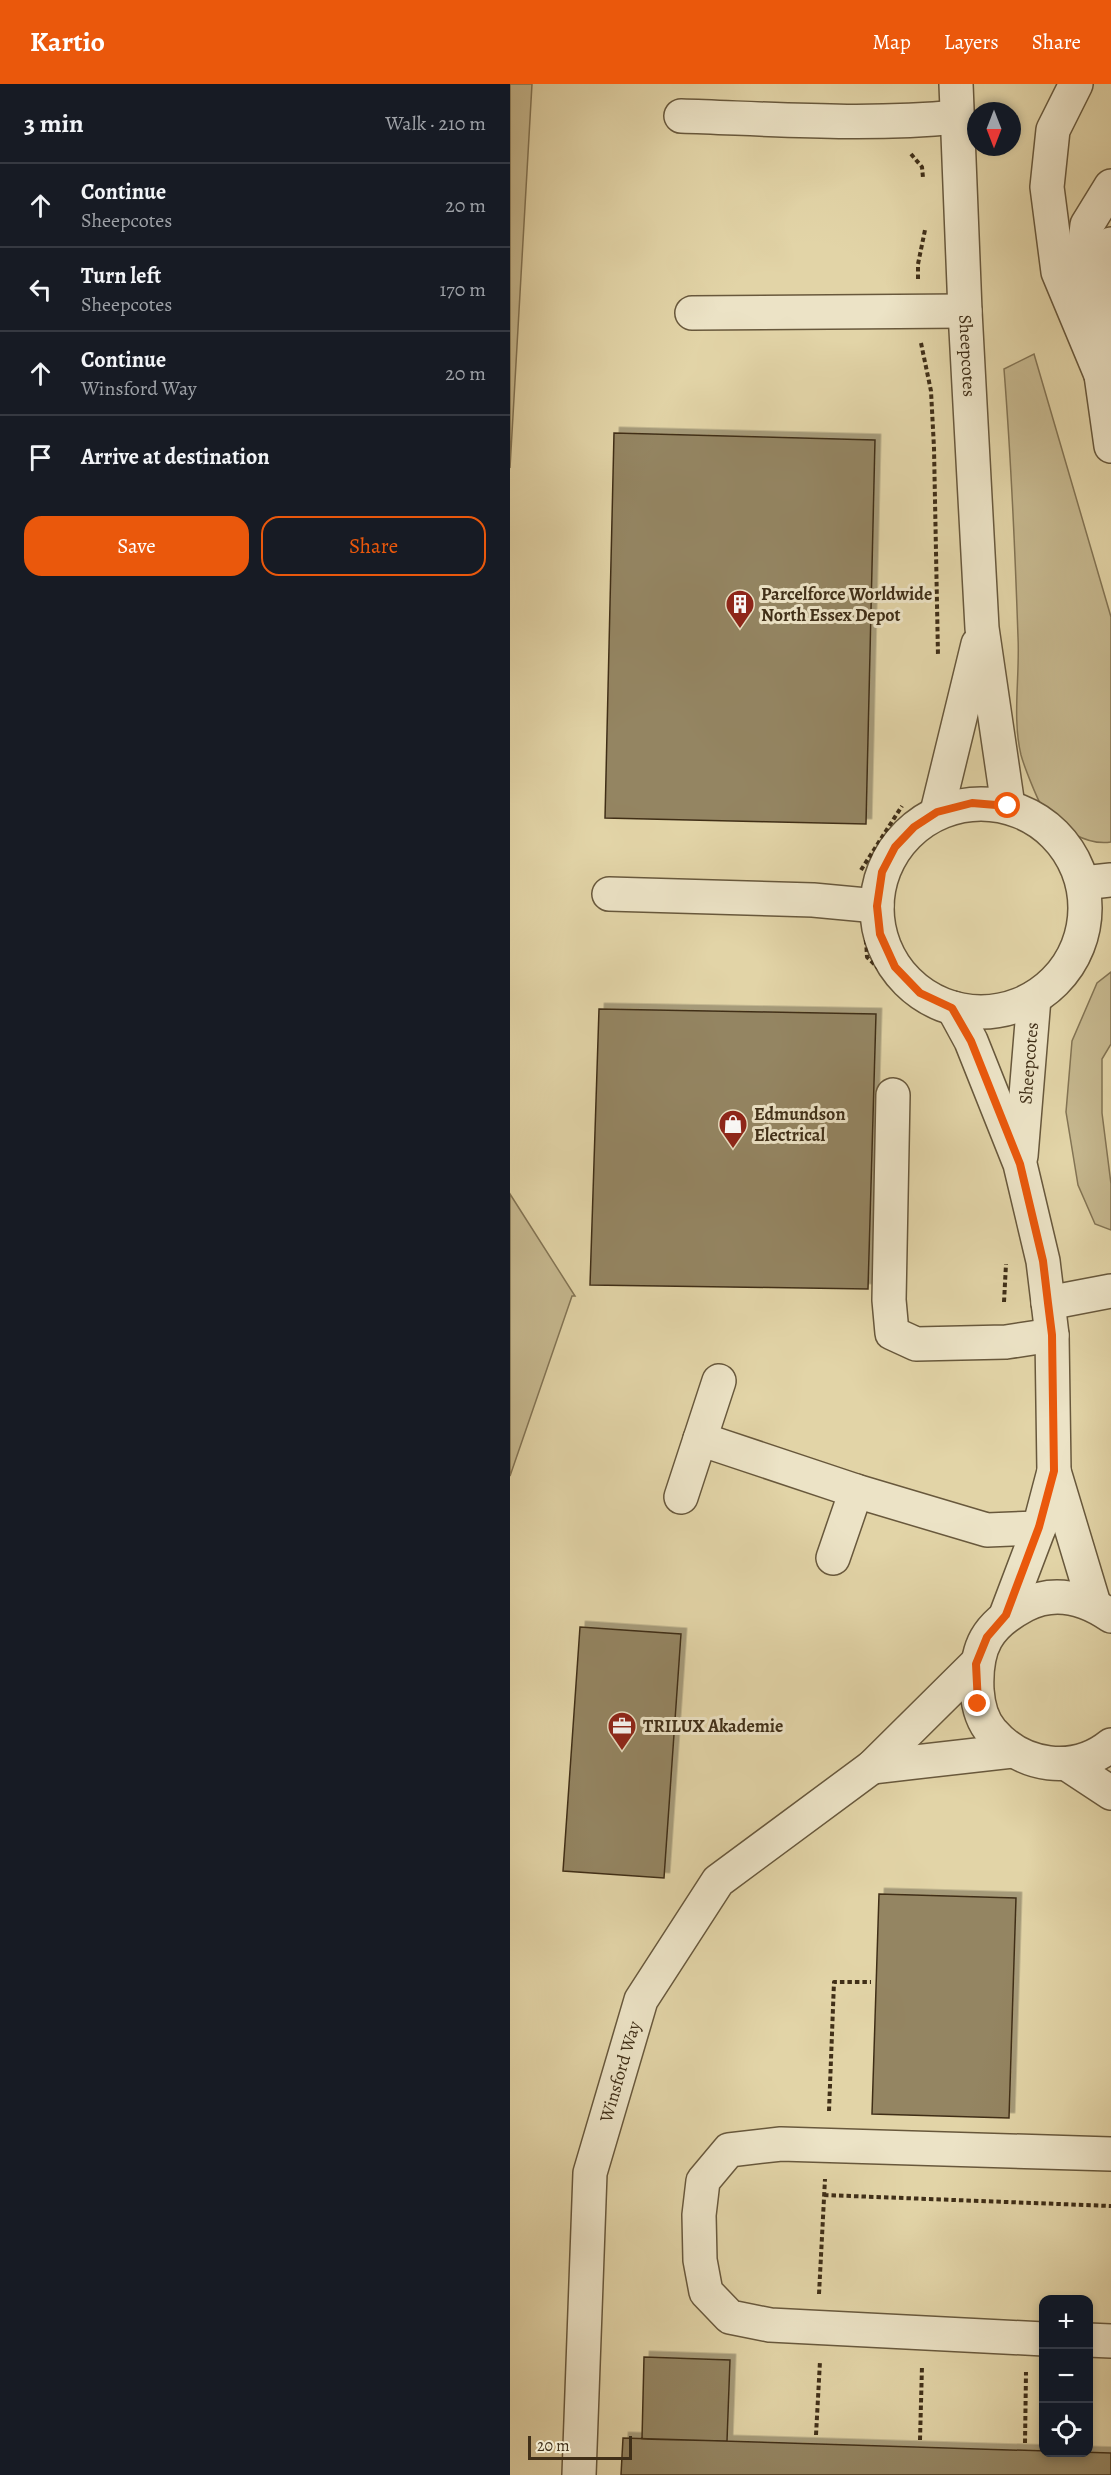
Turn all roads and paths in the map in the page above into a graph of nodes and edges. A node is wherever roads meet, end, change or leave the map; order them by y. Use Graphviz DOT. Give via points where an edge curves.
graph roads {
  1 [pos="956,84"];
  2 [pos="1076,84"];
  3 [pos="681,116"];
  4 [pos="957,117"];
  5 [pos="911,156"];
  6 [pos="923,183"];
  7 [pos="1111,186"];
  8 [pos="926,225"];
  9 [pos="1111,244"];
  10 [pos="918,264"];
  11 [pos="965,311"];
  12 [pos="692,314"];
  13 [pos="921,350"];
  14 [pos="1106,368"];
  15 [pos="1111,446"];
  16 [pos="982,628"];
  17 [pos="937,665"];
  18 [pos="907,799"];
  19 [pos="1008,806"];
  20 [pos="937,812"];
  21 [pos="861,870"];
  22 [pos="1097,882"];
  23 [pos="609,894"];
  24 [pos="877,906"];
  25 [pos="1034,998"];
  26 [pos="952,1008"];
  27 [pos="893,1095"];
  28 [pos="1020,1164"];
  29 [pos="1007,1259"];
  30 [pos="1111,1291"];
  31 [pos="1004,1302"];
  32 [pos="1048,1303"];
  33 [pos="1052,1335"];
  34 [pos="719,1381"];
  35 [pos="700,1439"];
  36 [pos="1054,1471"];
  37 [pos="856,1491"];
  38 [pos="681,1497"];
  39 [pos="1039,1527"];
  40 [pos="833,1558"];
  41 [pos="1103,1610"];
  42 [pos="1006,1615"];
  43 [pos="976,1664"];
  44 [pos="1111,1745"];
  45 [pos="1012,1751"];
  46 [pos="1067,1764"];
  47 [pos="872,1767"];
  48 [pos="1111,1793"];
  49 [pos="871,1982"];
  50 [pos="827,2145"];
  51 [pos="1111,2154"];
  52 [pos="824,2195"];
  53 [pos="1111,2206"];
  54 [pos="822,2326"];
  55 [pos="1039,2339"];
  56 [pos="1093,2340"];
  57 [pos="1111,2341"];
  58 [pos="816,2435"];
  59 [pos="579,2475"];
  1 -- 4 [label="street, Sheepcotes"];
  2 -- 14 [label="street" via="1053,130 1047,187 1058,272"];
  3 -- 4 [label="street" via="868,122"];
  4 -- 11 [label="street, Sheepcotes"];
  5 -- 6 [label="path" via="922,166"];
  7 -- 14 [label="street" via="1087,225 1079,292"];
  8 -- 10 [label="path"];
  9 -- 14 [label="street" via="1097,302"];
  11 -- 12 [label="street"];
  11 -- 16 [label="street, Sheepcotes"];
  13 -- 17 [label="path" via="931,391 934,448"];
  14 -- 15 [label="street"];
  16 -- 19 [label="street, Sheepcotes"];
  16 -- 20 [label="street, Sheepcotes"];
  18 -- 21 [label="path"];
  19 -- 20 [label="street, Sheepcotes" via="972,803"];
  19 -- 22 [label="street, Sheepcotes" via="1034,817 1056,835"];
  20 -- 24 [label="street, Sheepcotes" via="914,827 895,847 882,872"];
  22 -- 25 [label="street, Sheepcotes" via="1077,948 1060,976"];
  23 -- 24 [label="street" via="813,900"];
  24 -- 26 [label="street, Sheepcotes" via="880,934 895,967 920,993"];
  25 -- 26 [label="street, Sheepcotes" via="1012,1008 992,1011 972,1013"];
  25 -- 28 [label="street, Sheepcotes"];
  26 -- 28 [label="street, Sheepcotes" via="971,1041"];
  27 -- 33 [label="street" via="889,1300 892,1333 916,1344 1006,1342"];
  28 -- 32 [label="street, Sheepcotes" via="1043,1261"];
  29 -- 31 [label="path"];
  30 -- 32 [label="street"];
  32 -- 33 [label="street, Sheepcotes"];
  33 -- 36 [label="street, Sheepcotes"];
  34 -- 35 [label="street"];
  35 -- 37 [label="street"];
  35 -- 38 [label="street"];
  36 -- 39 [label="street, Sheepcotes"];
  36 -- 41 [label="street, Sheepcotes"];
  37 -- 39 [label="street" via="987,1530"];
  37 -- 40 [label="street"];
  39 -- 42 [label="street, Sheepcotes"];
  41 -- 42 [label="street, Winsford Way" via="1066,1597 1037,1599"];
  42 -- 43 [label="street, Winsford Way" via="987,1637"];
  43 -- 45 [label="street, Winsford Way" via="978,1704 990,1731"];
  43 -- 47 [label="street, Winsford Way"];
  44 -- 46 [label="street, Winsford Way" via="1100,1754"];
  45 -- 46 [label="street, Winsford Way" via="1038,1763"];
  45 -- 47 [label="street, Winsford Way"];
  46 -- 48 [label="street"];
  47 -- 59 [label="street, Winsford Way" via="718,1881 640,2000 590,2173"];
  49 -- 50 [label="path" via="834,1982"];
  50 -- 51 [label="street"];
  50 -- 52 [label="path"];
  50 -- 54 [label="street" via="782,2144 729,2150 703,2181 699,2215 700,2260 706,2292 730,2317 770,2325"];
  52 -- 53 [label="path"];
  52 -- 54 [label="path" via="819,2292"];
  54 -- 55 [label="street"];
  54 -- 58 [label="path"];
  56 -- 57 [label="street"];
}
